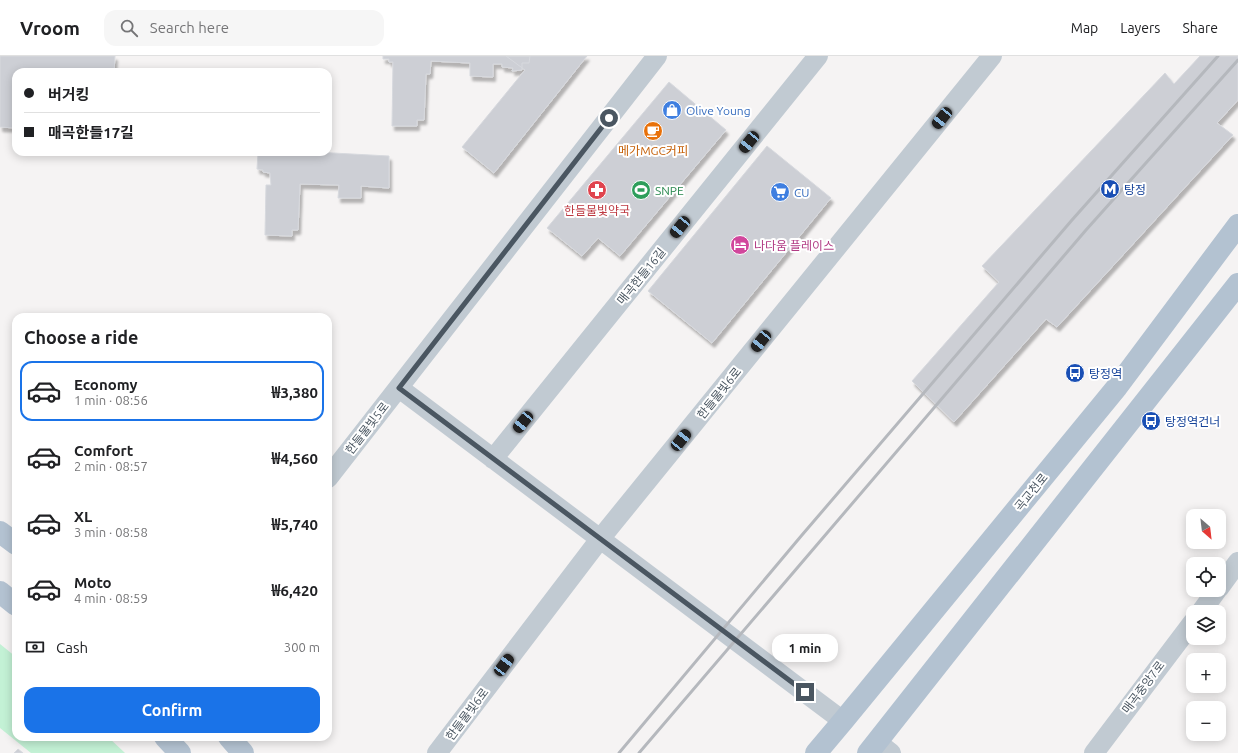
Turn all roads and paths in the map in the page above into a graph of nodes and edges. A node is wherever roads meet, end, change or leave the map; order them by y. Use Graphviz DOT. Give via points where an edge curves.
graph roads {
  1 [pos="657,56"];
  2 [pos="818,56"];
  3 [pos="992,56"];
  4 [pos="1238,225"];
  5 [pos="1238,284"];
  6 [pos="399,388"];
  7 [pos="493,459"];
  8 [pos="332,473"];
  9 [pos="0,532"];
  10 [pos="600,539"];
  11 [pos="12,541"];
  12 [pos="1238,562"];
  13 [pos="1226,578"];
  14 [pos="0,592"];
  15 [pos="1212,597"];
  16 [pos="12,601"];
  17 [pos="1205,605"];
  18 [pos="1186,631"];
  19 [pos="843,721"];
  20 [pos="169,741"];
  21 [pos="879,749"];
  22 [pos="180,753"];
  23 [pos="437,753"];
  24 [pos="816,753"];
  25 [pos="1094,753"];
  1 -- 6 [label="street, 한들물빛5로"];
  2 -- 7 [label="street, 매곡한들16길"];
  3 -- 10 [label="street, 한들물빛6로"];
  4 -- 19 [label="main road, 곡교천로" via="1117,387"];
  5 -- 21 [label="main road"];
  6 -- 7 [label="street"];
  6 -- 8 [label="street, 한들물빛5로"];
  7 -- 10 [label="street"];
  9 -- 11 [label="main road"];
  10 -- 19 [label="street"];
  10 -- 23 [label="street, 한들물빛6로"];
  12 -- 13 [label="street"];
  14 -- 16 [label="main road"];
  15 -- 17 [label="street"];
  18 -- 25 [label="street, 매곡중앙7로"];
  19 -- 24 [label="main road, 곡교천로"];
  20 -- 22 [label="main road"];
}
